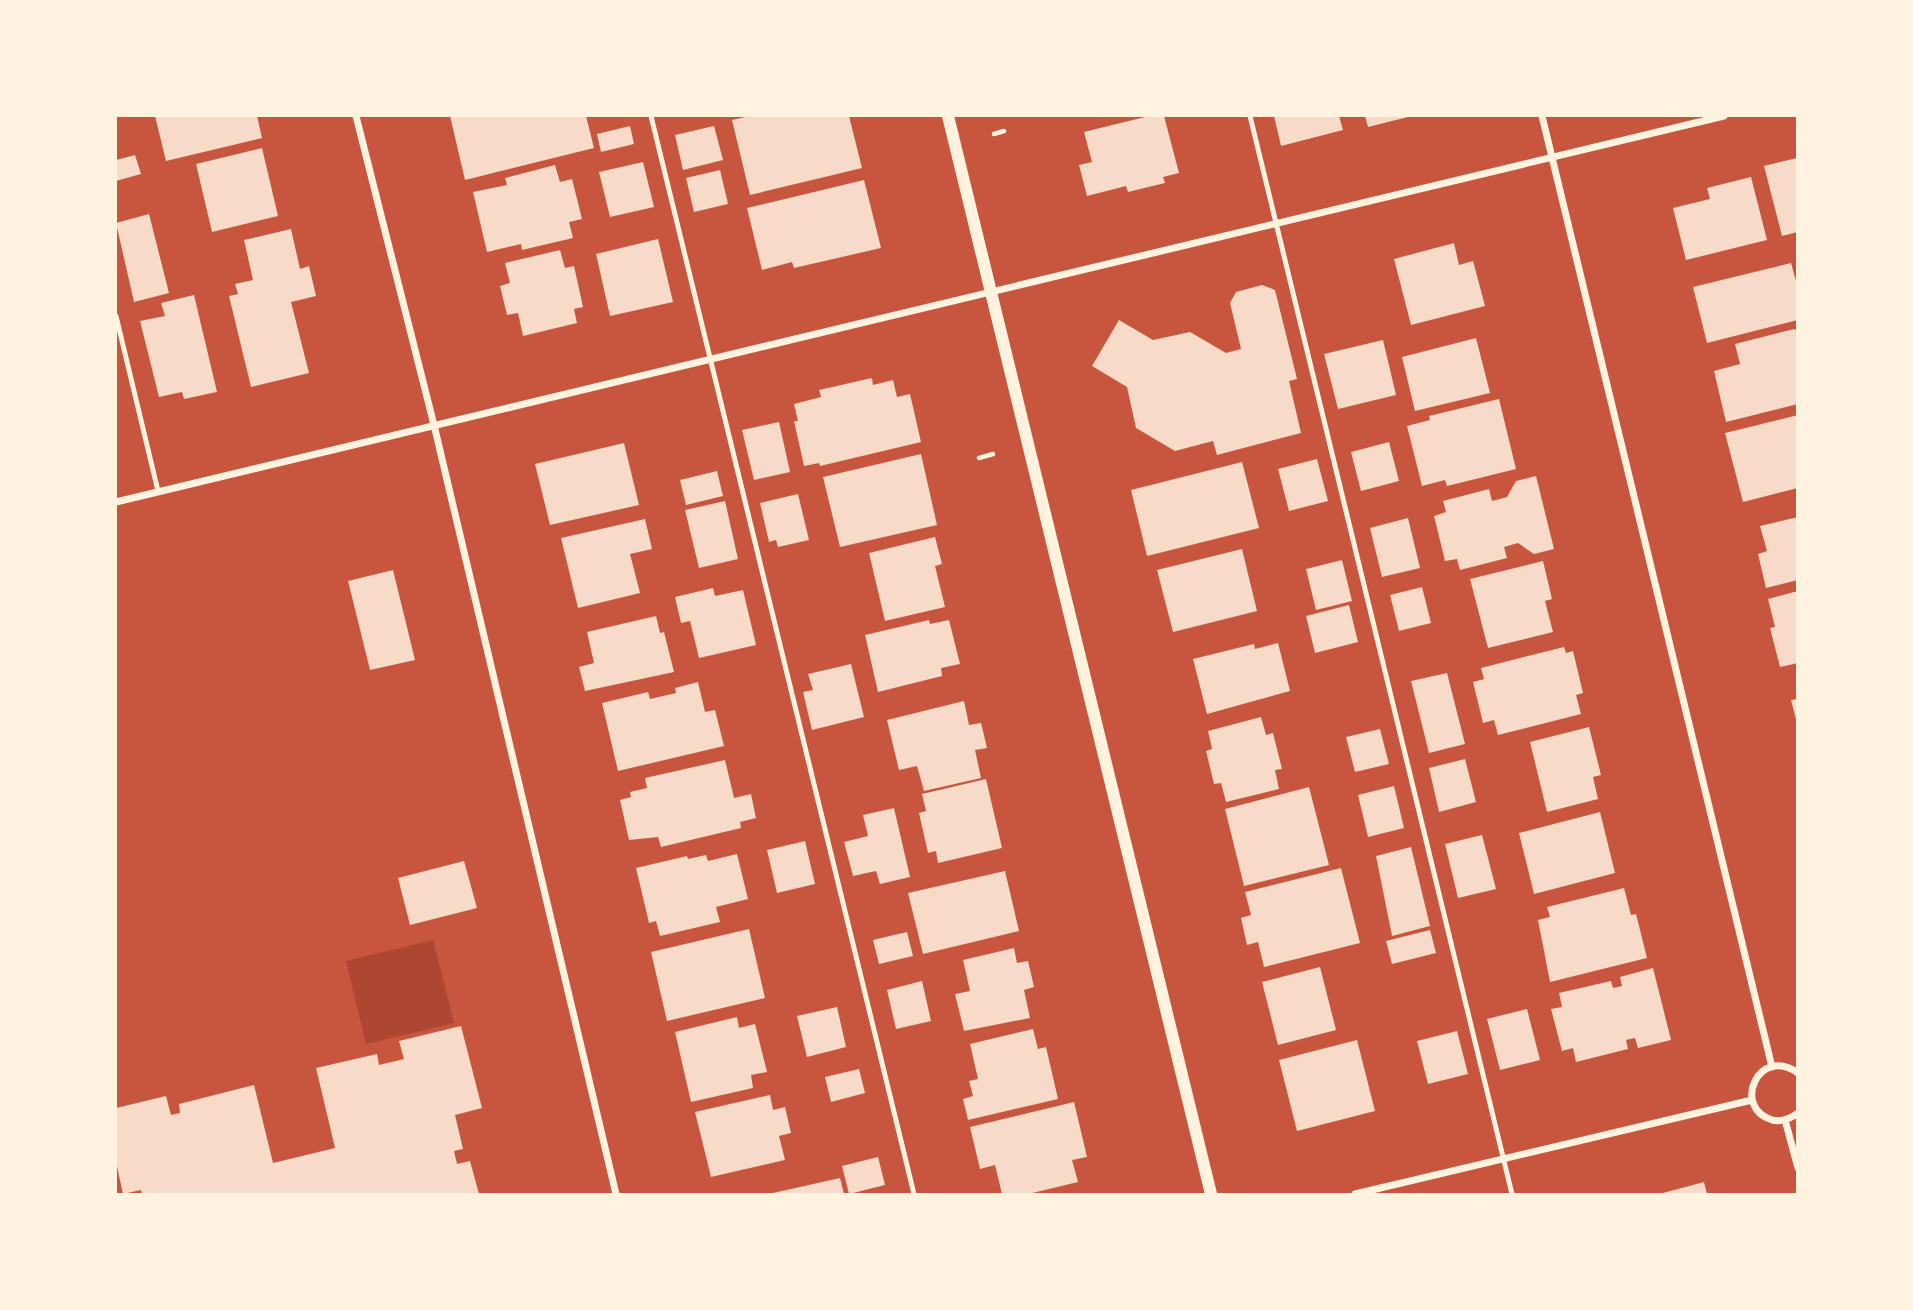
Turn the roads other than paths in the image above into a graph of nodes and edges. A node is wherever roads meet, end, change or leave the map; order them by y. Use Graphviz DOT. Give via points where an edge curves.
graph roads {
  1 [pos="356,116"];
  2 [pos="651,116"];
  3 [pos="948,116"];
  4 [pos="1250,116"];
  5 [pos="1542,116"];
  6 [pos="1724,116"];
  7 [pos="1552,157"];
  8 [pos="1276,223"];
  9 [pos="991,292"];
  10 [pos="116,316"];
  11 [pos="711,359"];
  12 [pos="434,425"];
  13 [pos="158,491"];
  14 [pos="116,502"];
  15 [pos="1772,1066"];
  16 [pos="1797,1073"];
  17 [pos="1752,1100"];
  18 [pos="1797,1113"];
  19 [pos="1785,1120"];
  20 [pos="1504,1161"];
  21 [pos="1797,1168"];
  22 [pos="616,1195"];
  23 [pos="914,1195"];
  24 [pos="1211,1195"];
  25 [pos="1355,1195"];
  26 [pos="1512,1195"];
  1 -- 12 [label="street"];
  2 -- 11 [label="lane"];
  3 -- 9 [label="street"];
  4 -- 8 [label="lane"];
  5 -- 7 [label="street"];
  6 -- 7 [label="street"];
  7 -- 8 [label="street"];
  7 -- 15 [label="street"];
  8 -- 9 [label="street"];
  8 -- 20 [label="lane"];
  9 -- 11 [label="street"];
  9 -- 24 [label="street"];
  10 -- 13 [label="lane"];
  11 -- 12 [label="street"];
  11 -- 23 [label="lane"];
  12 -- 13 [label="street"];
  12 -- 22 [label="street"];
  13 -- 14 [label="street"];
  15 -- 16 [label="street"];
  15 -- 17 [label="street" via="1758,1075"];
  17 -- 19 [label="street" via="1761,1114"];
  17 -- 20 [label="street"];
  18 -- 19 [label="street"];
  19 -- 21 [label="street"];
  20 -- 25 [label="street"];
  20 -- 26 [label="lane"];
}
